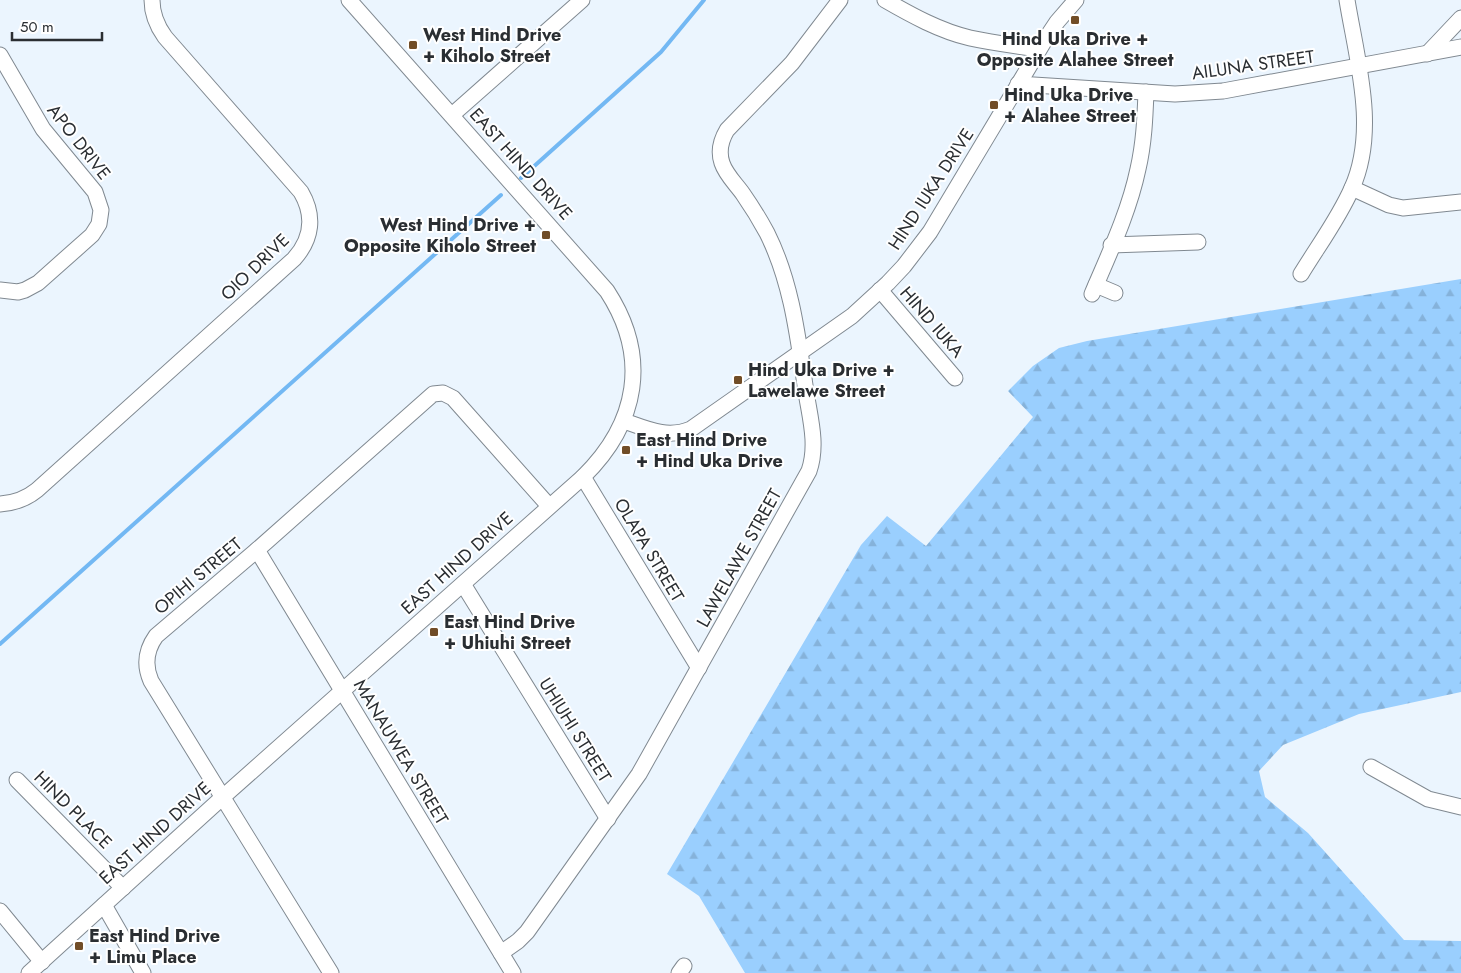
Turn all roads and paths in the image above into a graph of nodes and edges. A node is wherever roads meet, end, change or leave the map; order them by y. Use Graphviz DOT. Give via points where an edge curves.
graph roads {
  1 [pos="152,0"];
  2 [pos="350,0"];
  3 [pos="840,0"];
  4 [pos="885,0"];
  5 [pos="1076,0"];
  6 [pos="1347,0"];
  7 [pos="575,2"];
  8 [pos="1461,18"];
  9 [pos="1461,48"];
  10 [pos="1040,49"];
  11 [pos="1427,54"];
  12 [pos="0,55"];
  13 [pos="1358,67"];
  14 [pos="1018,84"];
  15 [pos="1146,92"];
  16 [pos="452,115"];
  17 [pos="1352,188"];
  18 [pos="1461,202"];
  19 [pos="1198,242"];
  20 [pos="1112,245"];
  21 [pos="1302,274"];
  22 [pos="0,290"];
  23 [pos="880,290"];
  24 [pos="1115,293"];
  25 [pos="800,352"];
  26 [pos="955,378"];
  27 [pos="624,421"];
  28 [pos="583,477"];
  29 [pos="0,504"];
  30 [pos="549,506"];
  31 [pos="257,550"];
  32 [pos="463,584"];
  33 [pos="699,668"];
  34 [pos="342,690"];
  35 [pos="1371,767"];
  36 [pos="17,780"];
  37 [pos="224,796"];
  38 [pos="1461,807"];
  39 [pos="608,819"];
  40 [pos="123,888"];
  41 [pos="104,905"];
  42 [pos="0,911"];
  43 [pos="501,953"];
  44 [pos="42,962"];
  45 [pos="29,973"];
  46 [pos="143,973"];
  47 [pos="332,973"];
  48 [pos="513,973"];
  1 -- 29 [label="street, OIO DRIVE" via="156,22 165,37 301,192 310,215 308,239 294,259 37,490 24,499"];
  2 -- 16 [label="street, EAST HIND DRIVE"];
  3 -- 25 [label="street, LAWELAWE STREET" via="792,63 727,130 721,144 725,171 756,214 776,255 789,293"];
  4 -- 10 [label="street" via="933,25 970,38"];
  5 -- 10 [label="street, HIND IUKA DRIVE"];
  6 -- 13 [label="street"];
  7 -- 16 [label="street"];
  8 -- 11 [label="street"];
  9 -- 11 [label="street, AILUNA STREET"];
  10 -- 14 [label="street, HIND IUKA DRIVE"];
  11 -- 13 [label="street, AILUNA STREET"];
  12 -- 22 [label="street, APO DRIVE" via="43,129 95,192 101,210 99,224 92,235 38,283 18,292"];
  13 -- 15 [label="street, AILUNA STREET" via="1223,92"];
  13 -- 17 [label="street" via="1365,132 1362,160"];
  14 -- 15 [label="street, AILUNA STREET"];
  14 -- 23 [label="street, HIND IUKA DRIVE" via="930,232 904,266"];
  15 -- 20 [label="street" via="1138,170"];
  16 -- 27 [label="street, EAST HIND DRIVE" via="598,278 616,304 628,332 633,362 631,392"];
  17 -- 18 [label="street" via="1388,205 1403,208"];
  17 -- 21 [label="street"];
  19 -- 20 [label="street"];
  20 -- 24 [label="street" via="1094,290"];
  23 -- 25 [label="street, HIND IUKA DRIVE" via="852,316"];
  23 -- 26 [label="street, HIND IUKA"];
  25 -- 27 [label="street, HIND IUKA DRIVE" via="683,432 660,433"];
  25 -- 33 [label="street, LAWELAWE STREET" via="813,440 812,464"];
  27 -- 28 [label="street, EAST HIND DRIVE" via="610,447"];
  28 -- 30 [label="street, EAST HIND DRIVE"];
  28 -- 33 [label="street, OLAPA STREET"];
  30 -- 31 [label="street, OPIHI STREET" via="453,398 438,393 429,397"];
  30 -- 32 [label="street, EAST HIND DRIVE"];
  31 -- 34 [label="street, MANAUWEA STREET"];
  31 -- 37 [label="street, OPIHI STREET" via="156,636 148,654 147,668 151,681"];
  32 -- 34 [label="street, EAST HIND DRIVE"];
  32 -- 39 [label="street, UHIUHI STREET"];
  33 -- 39 [label="street, LAWELAWE STREET" via="642,768"];
  34 -- 37 [label="street, EAST HIND DRIVE"];
  34 -- 43 [label="street, MANAUWEA STREET"];
  35 -- 38 [label="street" via="1428,799"];
  36 -- 40 [label="street, HIND PLACE"];
  37 -- 40 [label="street, EAST HIND DRIVE"];
  37 -- 47 [label="street, OPIHI STREET"];
  39 -- 43 [label="street, LAWELAWE STREET" via="527,932"];
  40 -- 41 [label="street, EAST HIND DRIVE"];
  41 -- 44 [label="street, EAST HIND DRIVE"];
  41 -- 46 [label="street"];
  42 -- 44 [label="street"];
  43 -- 48 [label="street, MANAUWEA STREET"];
  44 -- 45 [label="street, EAST HIND DRIVE"];
}
